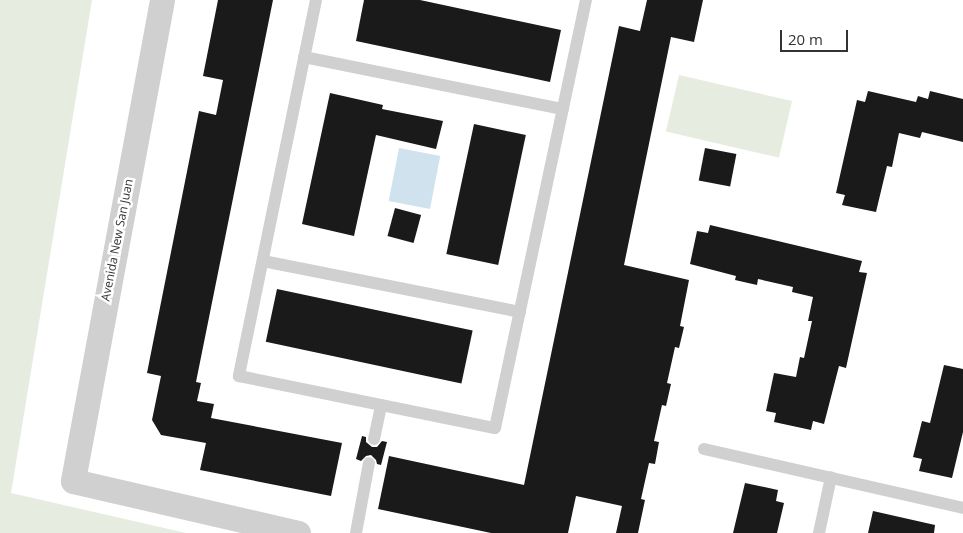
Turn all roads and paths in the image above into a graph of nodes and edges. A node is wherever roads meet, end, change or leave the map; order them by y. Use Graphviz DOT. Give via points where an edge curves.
graph roads {
  1 [pos="162,0"];
  2 [pos="316,0"];
  3 [pos="586,0"];
  4 [pos="304,57"];
  5 [pos="563,109"];
  6 [pos="263,261"];
  7 [pos="520,312"];
  8 [pos="381,406"];
  9 [pos="374,439"];
  10 [pos="704,449"];
  11 [pos="369,463"];
  12 [pos="831,477"];
  13 [pos="963,508"];
  14 [pos="298,533"];
  15 [pos="356,533"];
  16 [pos="819,533"];
  1 -- 14 [label="street, Avenida New San Juan" via="73,481"];
  2 -- 4 [label="lane"];
  3 -- 5 [label="lane"];
  4 -- 5 [label="lane"];
  4 -- 6 [label="lane"];
  5 -- 7 [label="lane"];
  6 -- 7 [label="lane"];
  6 -- 8 [label="lane" via="239,376"];
  7 -- 8 [label="lane" via="495,428"];
  8 -- 9 [label="lane"];
  10 -- 12 [label="lane"];
  11 -- 15 [label="lane"];
  12 -- 13 [label="lane"];
  12 -- 16 [label="lane"];
}
